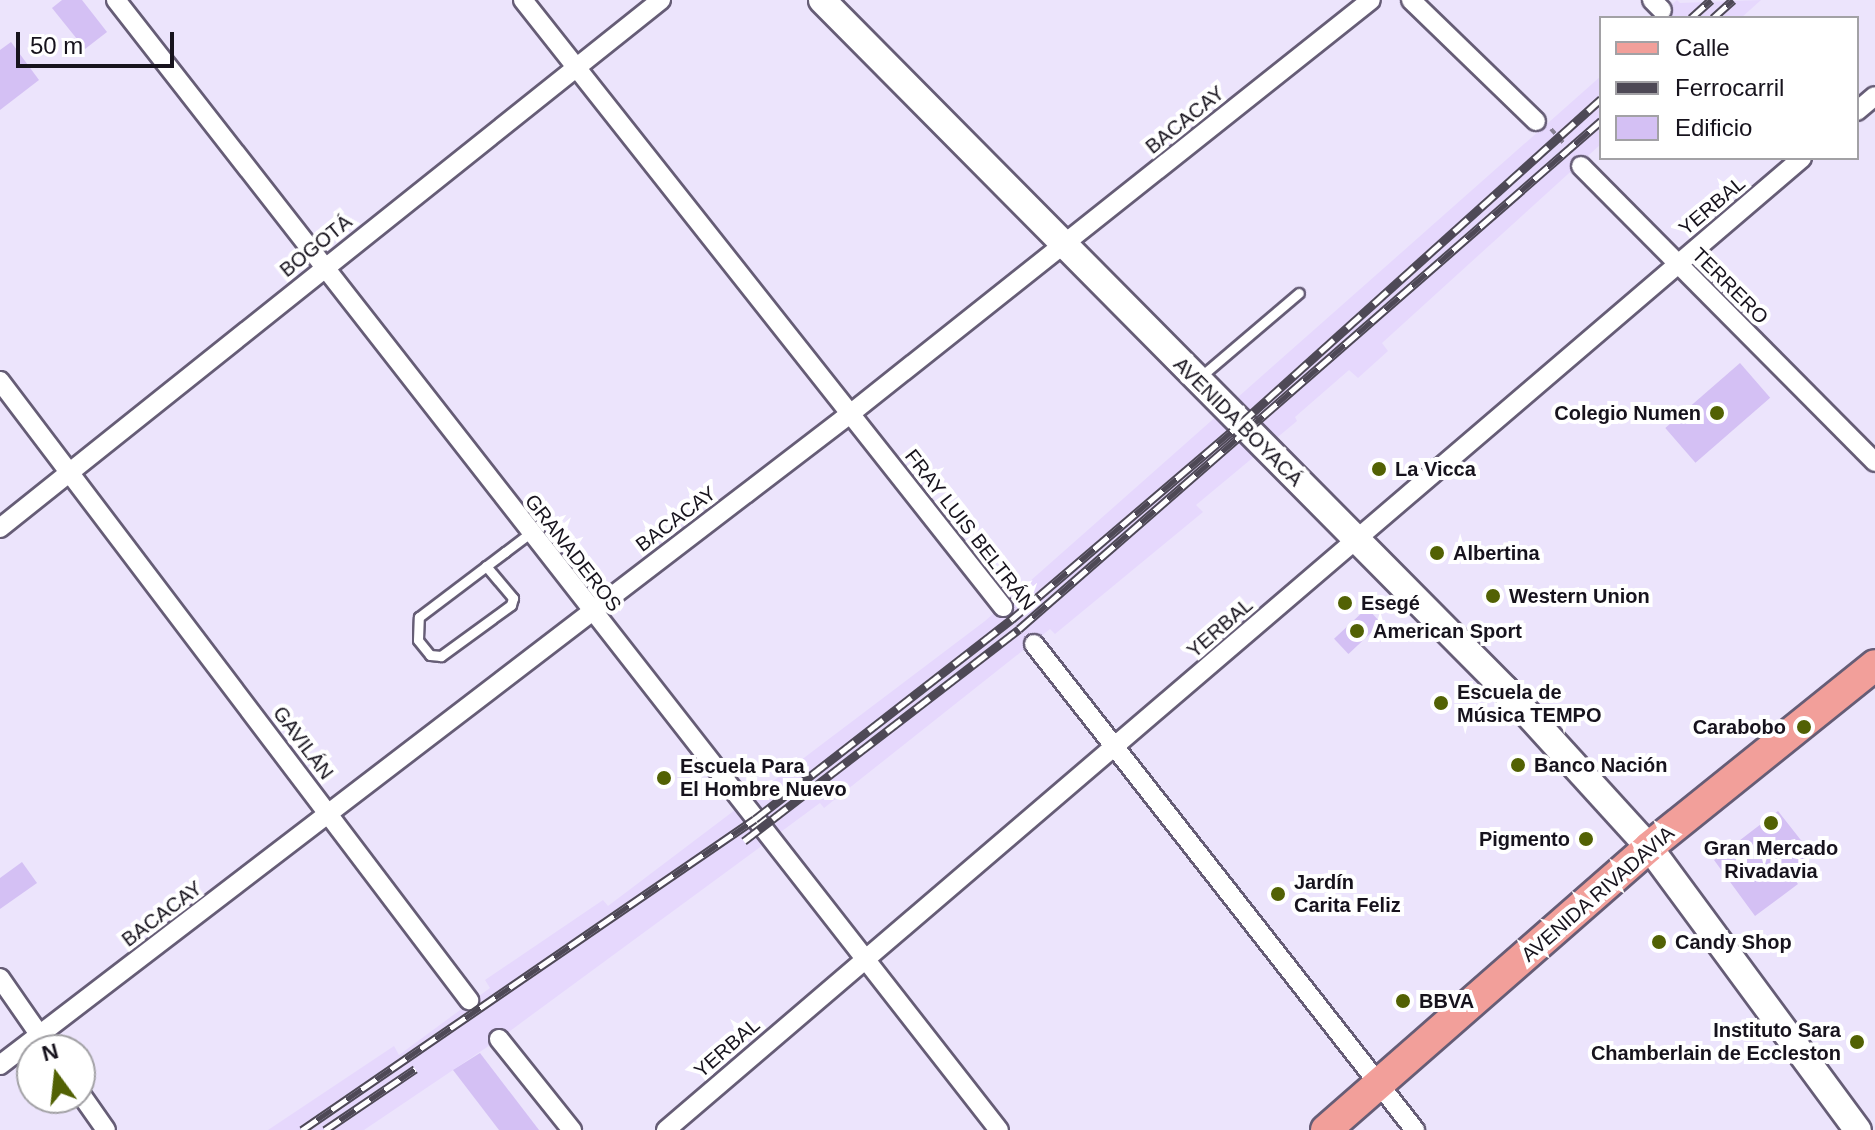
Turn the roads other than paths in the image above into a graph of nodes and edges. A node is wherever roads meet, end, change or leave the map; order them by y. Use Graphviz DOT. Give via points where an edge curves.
graph roads {
  1 [pos="116,0"];
  2 [pos="523,0"];
  3 [pos="661,0"];
  4 [pos="822,0"];
  5 [pos="1371,0"];
  6 [pos="1411,0"];
  7 [pos="575,65"];
  8 [pos="1875,96"];
  9 [pos="1859,109"];
  10 [pos="1539,128"];
  11 [pos="1800,160"];
  12 [pos="1581,166"];
  13 [pos="1062,246"];
  14 [pos="1677,264"];
  15 [pos="323,269"];
  16 [pos="1299,293"];
  17 [pos="1196,380"];
  18 [pos="0,381"];
  19 [pos="850,414"];
  20 [pos="1875,462"];
  21 [pos="70,472"];
  22 [pos="0,528"];
  23 [pos="529,534"];
  24 [pos="1356,539"];
  25 [pos="486,566"];
  26 [pos="1003,607"];
  27 [pos="591,612"];
  28 [pos="1034,644"];
  29 [pos="1875,665"];
  30 [pos="1113,749"];
  31 [pos="329,815"];
  32 [pos="1649,847"];
  33 [pos="864,959"];
  34 [pos="0,978"];
  35 [pos="469,1000"];
  36 [pos="39,1034"];
  37 [pos="499,1039"];
  38 [pos="16,1052"];
  39 [pos="0,1065"];
  40 [pos="1379,1085"];
  41 [pos="572,1130"];
  42 [pos="666,1130"];
  43 [pos="999,1130"];
  44 [pos="1326,1130"];
  45 [pos="1415,1130"];
  46 [pos="1858,1130"];
  1 -- 15 [label="street, GRANADEROS"];
  2 -- 7 [label="street, FRAY LUIS BELTRÁN"];
  3 -- 7 [label="street, BOGOTÁ"];
  4 -- 13 [label="main road, AVENIDA BOYACÁ"];
  5 -- 13 [label="street, BACACAY"];
  6 -- 10 [label="street"];
  7 -- 15 [label="street, BOGOTÁ"];
  7 -- 19 [label="street, FRAY LUIS BELTRÁN"];
  8 -- 9 [label="street"];
  11 -- 14 [label="street, YERBAL"];
  12 -- 14 [label="street, TERRERO"];
  13 -- 17 [label="main road, AVENIDA BOYACÁ"];
  13 -- 19 [label="street, BACACAY"];
  14 -- 20 [label="street, TERRERO"];
  14 -- 24 [label="street, YERBAL"];
  15 -- 21 [label="street, BOGOTÁ"];
  15 -- 23 [label="street, GRANADEROS"];
  16 -- 17 [label="lane"];
  17 -- 24 [label="main road, AVENIDA BOYACÁ"];
  18 -- 21 [label="street, GAVILÁN"];
  19 -- 26 [label="street, FRAY LUIS BELTRÁN"];
  19 -- 27 [label="street, BACACAY"];
  21 -- 22 [label="street, BOGOTÁ"];
  21 -- 31 [label="street, GAVILÁN"];
  23 -- 25 [label="lane"];
  23 -- 27 [label="street, GRANADEROS"];
  24 -- 30 [label="street, YERBAL"];
  24 -- 32 [label="main road, AVENIDA BOYACÁ" via="1505,689"];
  25 -- 25 [label="lane" via="513,598 511,605 434,657 418,640 419,617"];
  27 -- 31 [label="street, BACACAY"];
  27 -- 33 [label="street, GRANADEROS"];
  28 -- 30 [label="street"];
  29 -- 32 [label="main road, AVENIDA RIVADAVIA"];
  30 -- 33 [label="street, YERBAL"];
  30 -- 40 [label="street"];
  31 -- 35 [label="street, GAVILÁN"];
  31 -- 36 [label="street, BACACAY"];
  32 -- 40 [label="main road, AVENIDA RIVADAVIA"];
  32 -- 46 [label="main road, AVENIDA BOYACÁ"];
  33 -- 42 [label="street, YERBAL"];
  33 -- 43 [label="street, GRANADEROS"];
  34 -- 36 [label="street"];
  37 -- 41 [label="street"];
  38 -- 39 [label="street, BACACAY"];
  40 -- 44 [label="main road, AVENIDA RIVADAVIA"];
  40 -- 45 [label="street"];
}
